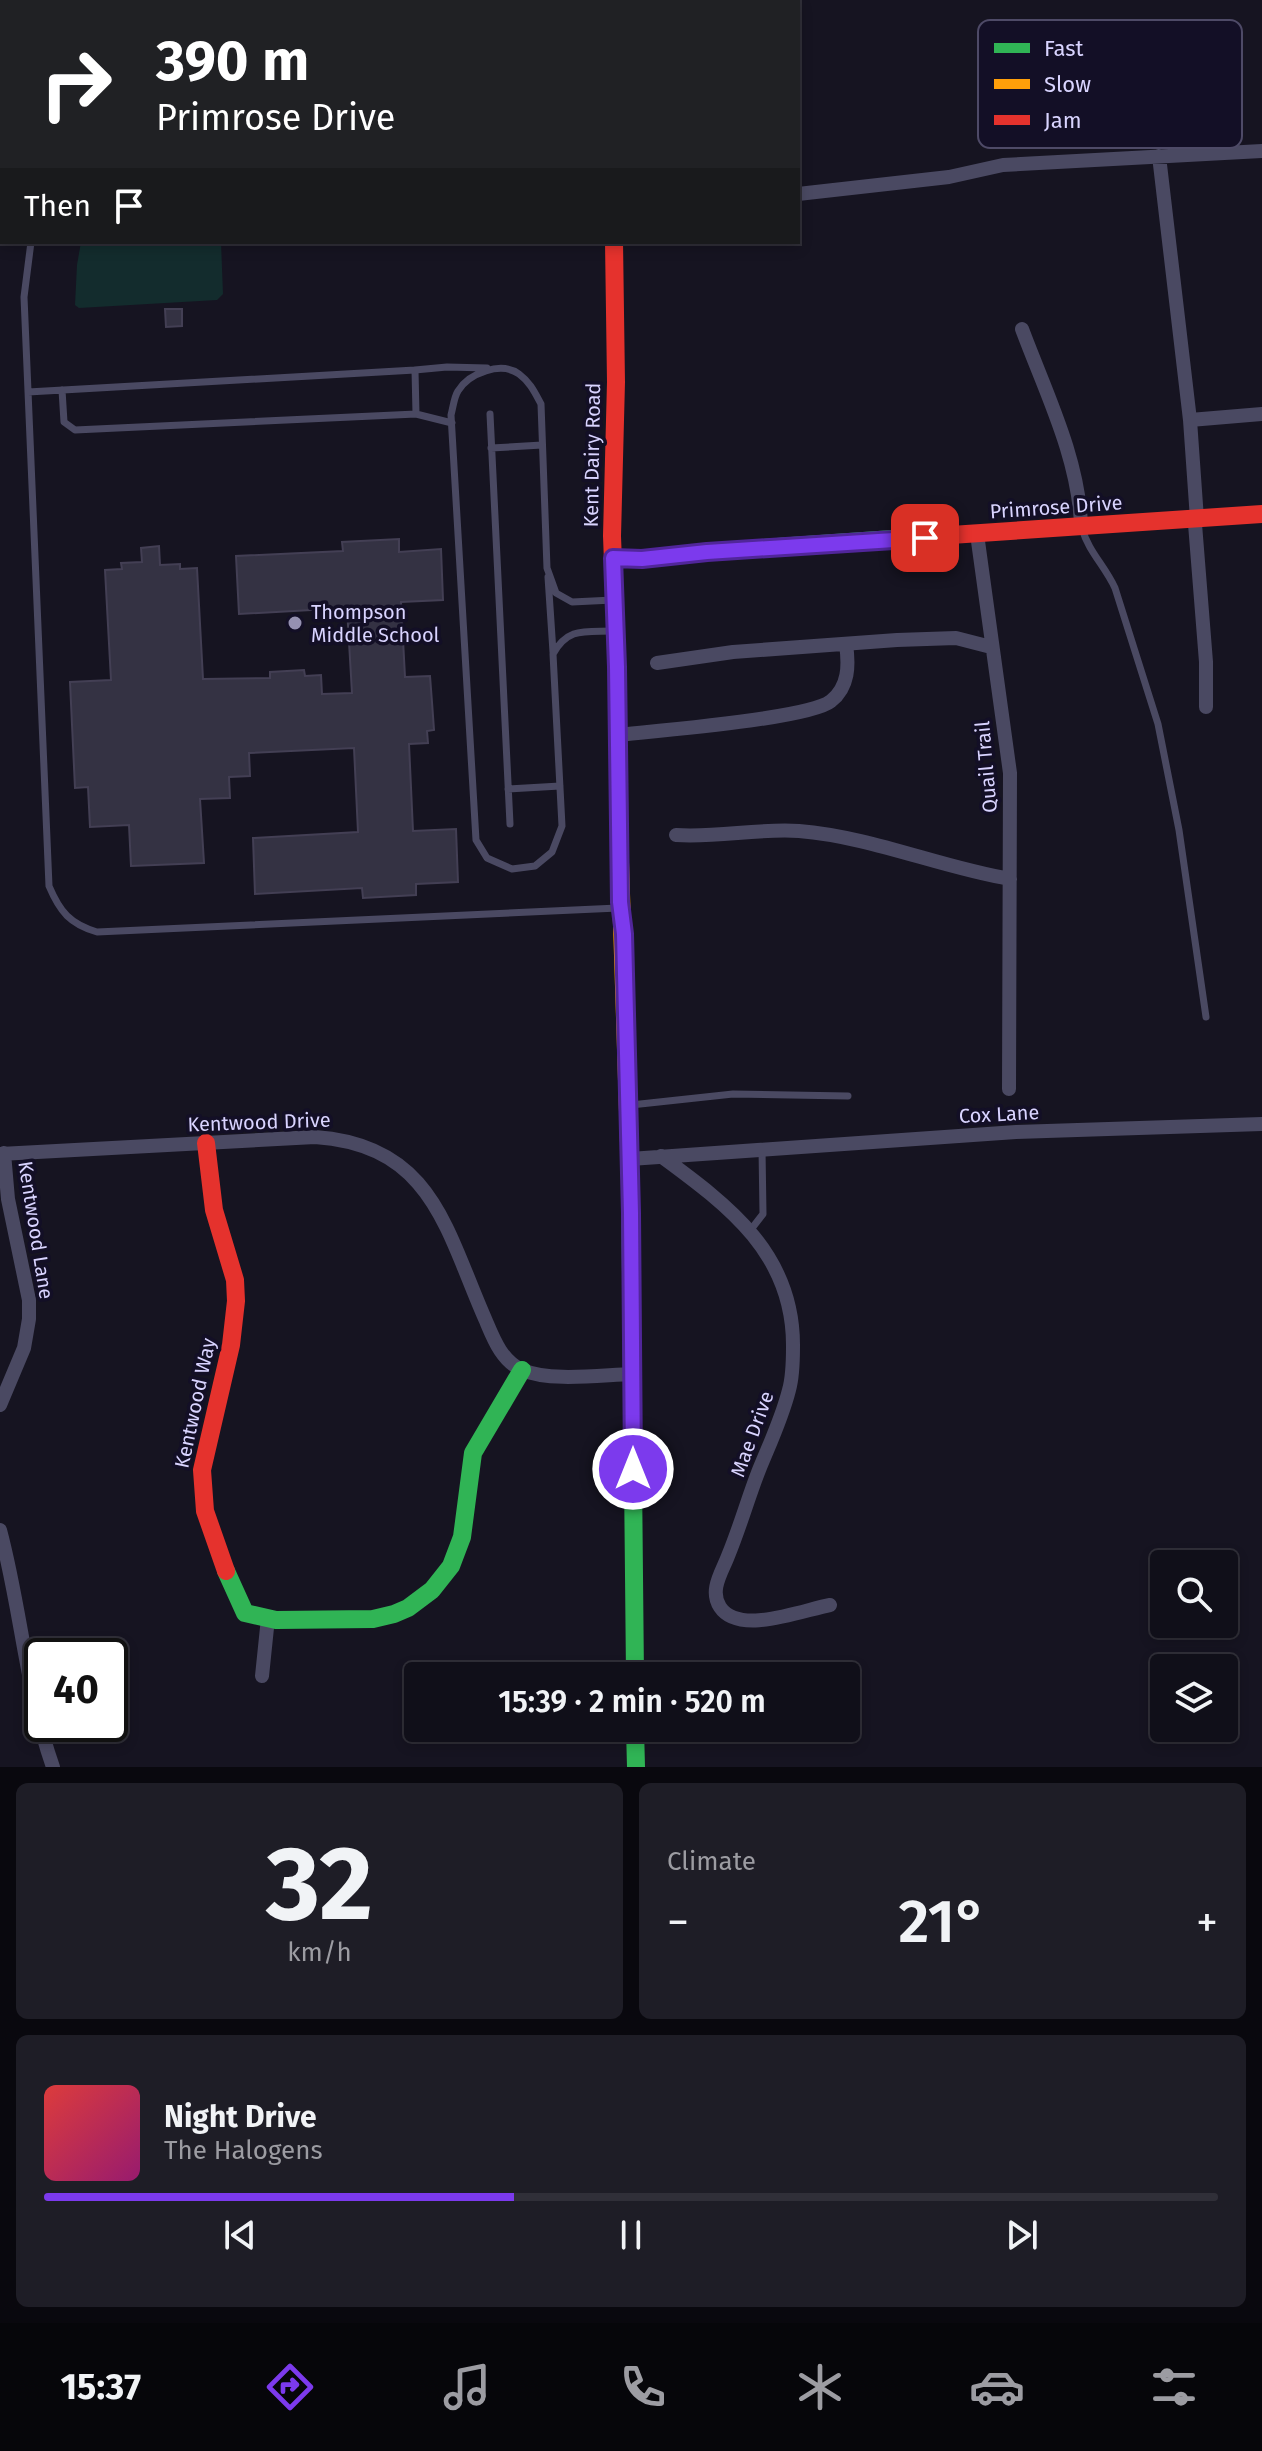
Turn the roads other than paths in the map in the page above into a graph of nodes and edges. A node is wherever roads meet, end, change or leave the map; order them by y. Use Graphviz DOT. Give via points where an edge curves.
graph roads {
  1 [pos="1262,151"];
  2 [pos="1159,156"];
  3 [pos="800,194"];
  4 [pos="31,244"];
  5 [pos="614,244"];
  6 [pos="1022,329"];
  7 [pos="493,369"];
  8 [pos="415,370"];
  9 [pos="62,390"];
  10 [pos="28,392"];
  11 [pos="416,414"];
  12 [pos="490,414"];
  13 [pos="1262,414"];
  14 [pos="1190,420"];
  15 [pos="452,423"];
  16 [pos="542,445"];
  17 [pos="491,448"];
  18 [pos="1262,514"];
  19 [pos="1197,519"];
  20 [pos="1081,526"];
  21 [pos="977,534"];
  22 [pos="613,558"];
  23 [pos="547,568"];
  24 [pos="616,600"];
  25 [pos="616,631"];
  26 [pos="846,644"];
  27 [pos="991,647"];
  28 [pos="553,654"];
  29 [pos="657,663"];
  30 [pos="1206,707"];
  31 [pos="617,735"];
  32 [pos="560,786"];
  33 [pos="508,789"];
  34 [pos="510,824"];
  35 [pos="676,835"];
  36 [pos="1010,879"];
  37 [pos="620,908"];
  38 [pos="1206,1017"];
  39 [pos="1009,1089"];
  40 [pos="848,1096"];
  41 [pos="629,1105"];
  42 [pos="1262,1124"];
  43 [pos="206,1143"];
  44 [pos="762,1149"];
  45 [pos="2,1153"];
  46 [pos="661,1156"];
  47 [pos="630,1159"];
  48 [pos="749,1232"];
  49 [pos="522,1370"];
  50 [pos="632,1374"];
  51 [pos="0,1405"];
  52 [pos="0,1530"];
  53 [pos="830,1605"];
  54 [pos="268,1618"];
  55 [pos="635,1662"];
  56 [pos="262,1676"];
  57 [pos="635,1742"];
  58 [pos="53,1767"];
  59 [pos="636,1767"];
  1 -- 2 [label="street"];
  2 -- 3 [label="street" via="1003,165 949,177"];
  2 -- 14 [label="street"];
  4 -- 10 [label="lane" via="24,297"];
  5 -- 22 [label="street, Kent Dairy Road"];
  6 -- 20 [label="street" via="1062,436"];
  7 -- 8 [label="lane"];
  7 -- 15 [label="lane" via="473,376 457,392"];
  7 -- 16 [label="lane" via="516,372 532,385 541,404"];
  8 -- 9 [label="lane"];
  8 -- 11 [label="lane"];
  9 -- 10 [label="lane"];
  9 -- 11 [label="lane" via="64,422 75,430"];
  10 -- 37 [label="lane" via="49,886 67,916 97,932"];
  11 -- 15 [label="lane"];
  12 -- 17 [label="lane"];
  13 -- 14 [label="street"];
  14 -- 19 [label="street"];
  15 -- 32 [label="lane" via="476,840 487,858 512,869 535,866 552,852 562,826"];
  16 -- 17 [label="lane"];
  16 -- 23 [label="lane"];
  17 -- 33 [label="lane"];
  18 -- 19 [label="street, Primrose Drive"];
  19 -- 20 [label="street, Primrose Drive"];
  19 -- 30 [label="street"];
  20 -- 21 [label="street, Primrose Drive"];
  20 -- 38 [label="lane" via="1086,545 1115,588 1158,724"];
  21 -- 22 [label="street, Primrose Drive"];
  21 -- 27 [label="street, Quail Trail"];
  22 -- 24 [label="street, Kent Dairy Road"];
  23 -- 24 [label="lane" via="556,593 572,602"];
  23 -- 28 [label="lane"];
  24 -- 25 [label="street, Kent Dairy Road"];
  25 -- 28 [label="lane" via="576,632 562,639"];
  25 -- 31 [label="street, Kent Dairy Road"];
  26 -- 27 [label="street" via="956,638"];
  26 -- 29 [label="street"];
  26 -- 31 [label="street" via="845,681 824,706"];
  27 -- 36 [label="street, Quail Trail" via="1010,773"];
  28 -- 32 [label="lane"];
  31 -- 37 [label="street, Kent Dairy Road"];
  32 -- 33 [label="lane"];
  33 -- 34 [label="lane"];
  35 -- 36 [label="street" via="801,831"];
  36 -- 39 [label="street, Quail Trail"];
  37 -- 41 [label="street, Kent Dairy Road"];
  40 -- 41 [label="lane" via="733,1094"];
  41 -- 47 [label="street, Kent Dairy Road"];
  42 -- 44 [label="street, Cox Lane" via="1016,1132"];
  43 -- 45 [label="street, Kentwood Drive"];
  43 -- 49 [label="street, Kentwood Drive" via="333,1138 365,1146 398,1165 440,1212 496,1342"];
  43 -- 54 [label="street, Kentwood Way" via="236,1305 201,1469 201,1498 238,1602 245,1613"];
  44 -- 46 [label="street, Cox Lane"];
  44 -- 48 [label="lane" via="763,1214"];
  45 -- 51 [label="street, Kentwood Lane" via="29,1319 24,1348"];
  46 -- 47 [label="street, Cox Lane"];
  46 -- 48 [label="street, Mae Drive"];
  47 -- 50 [label="street, Kent Dairy Road"];
  48 -- 53 [label="street, Mae Drive" via="776,1269 791,1306 792,1373 777,1430 716,1596 728,1615 750,1620"];
  49 -- 50 [label="street" via="542,1375"];
  49 -- 54 [label="street" via="473,1453 458,1553 436,1587 404,1610 380,1618"];
  50 -- 55 [label="street, Kent Dairy Road"];
  52 -- 58 [label="street" via="38,1720"];
  54 -- 56 [label="street"];
  57 -- 59 [label="street"];
}
